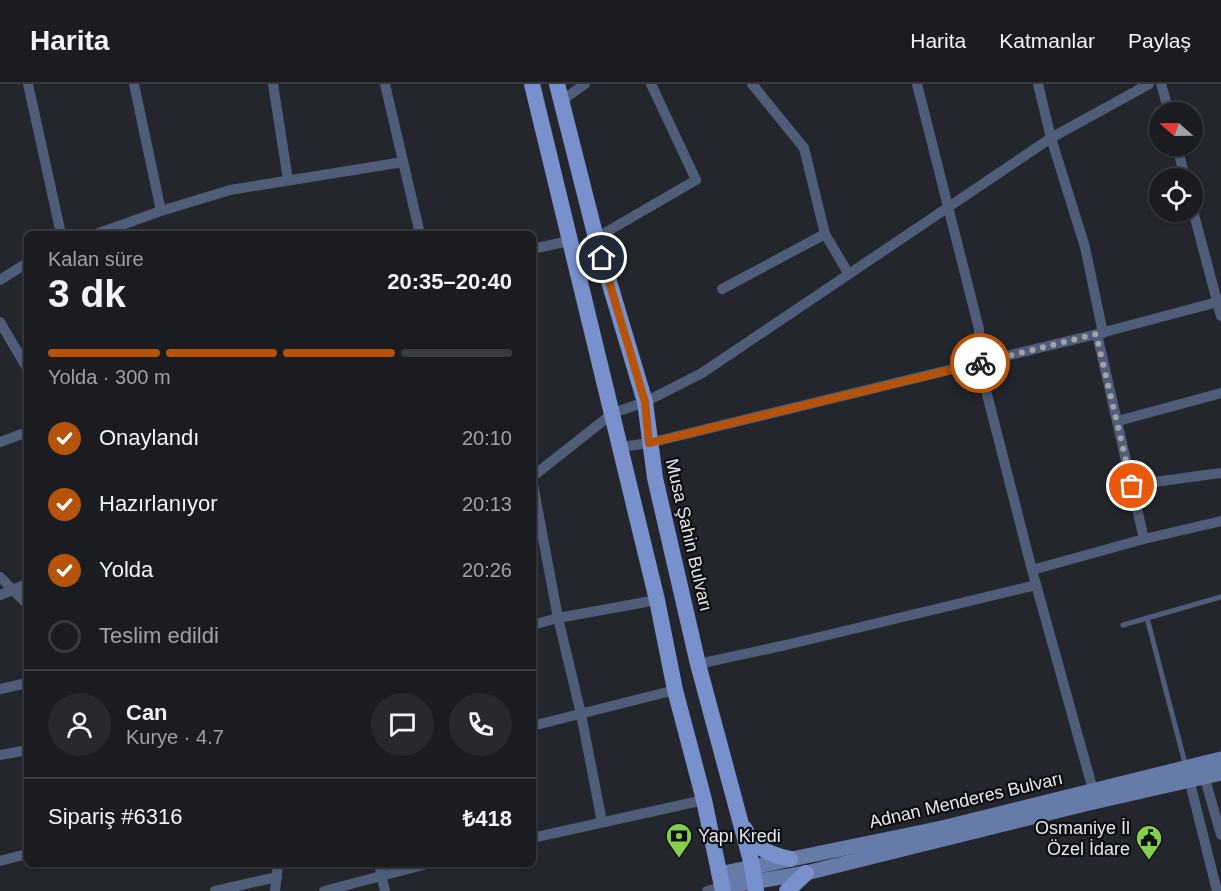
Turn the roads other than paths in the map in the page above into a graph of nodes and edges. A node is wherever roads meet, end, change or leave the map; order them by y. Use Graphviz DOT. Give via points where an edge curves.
graph roads {
  1 [pos="28,84"];
  2 [pos="134,84"];
  3 [pos="273,84"];
  4 [pos="385,84"];
  5 [pos="532,84"];
  6 [pos="557,84"];
  7 [pos="585,84"];
  8 [pos="651,84"];
  9 [pos="752,84"];
  10 [pos="917,84"];
  11 [pos="1038,84"];
  12 [pos="1149,84"];
  13 [pos="1161,84"];
  14 [pos="561,101"];
  15 [pos="1166,102"];
  16 [pos="1051,138"];
  17 [pos="403,162"];
  18 [pos="288,180"];
  19 [pos="949,208"];
  20 [pos="161,211"];
  21 [pos="1196,222"];
  22 [pos="60,231"];
  23 [pos="111,231"];
  24 [pos="419,231"];
  25 [pos="825,234"];
  26 [pos="596,238"];
  27 [pos="569,241"];
  28 [pos="536,248"];
  29 [pos="24,265"];
  30 [pos="849,273"];
  31 [pos="0,280"];
  32 [pos="722,289"];
  33 [pos="1219,301"];
  34 [pos="1221,316"];
  35 [pos="0,322"];
  36 [pos="1100,333"];
  37 [pos="24,363"];
  38 [pos="979,363"];
  39 [pos="1221,393"];
  40 [pos="645,402"];
  41 [pos="613,413"];
  42 [pos="1118,422"];
  43 [pos="24,433"];
  44 [pos="0,442"];
  45 [pos="649,443"];
  46 [pos="621,447"];
  47 [pos="1221,473"];
  48 [pos="536,475"];
  49 [pos="1132,486"];
  50 [pos="536,500"];
  51 [pos="1221,521"];
  52 [pos="1144,539"];
  53 [pos="1032,570"];
  54 [pos="0,577"];
  55 [pos="24,585"];
  56 [pos="1036,585"];
  57 [pos="13,590"];
  58 [pos="0,595"];
  59 [pos="1221,597"];
  60 [pos="657,600"];
  61 [pos="24,601"];
  62 [pos="558,618"];
  63 [pos="1147,618"];
  64 [pos="536,624"];
  65 [pos="1123,625"];
  66 [pos="698,664"];
  67 [pos="24,683"];
  68 [pos="0,689"];
  69 [pos="675,690"];
  70 [pos="580,714"];
  71 [pos="536,725"];
  72 [pos="24,751"];
  73 [pos="0,755"];
  74 [pos="1221,759"];
  75 [pos="1195,773"];
  76 [pos="1221,773"];
  77 [pos="1093,790"];
  78 [pos="704,800"];
  79 [pos="602,822"];
  80 [pos="1221,835"];
  81 [pos="536,837"];
  82 [pos="24,855"];
  83 [pos="790,860"];
  84 [pos="0,861"];
  85 [pos="752,866"];
  86 [pos="278,867"];
  87 [pos="380,867"];
  88 [pos="416,867"];
  89 [pos="806,873"];
  90 [pos="381,876"];
  91 [pos="277,877"];
  92 [pos="718,886"];
  93 [pos="755,887"];
  94 [pos="215,891"];
  95 [pos="275,891"];
  96 [pos="324,891"];
  97 [pos="385,891"];
  98 [pos="787,891"];
  99 [pos="1217,891"];
  1 -- 22 [label="street"];
  2 -- 20 [label="street"];
  3 -- 18 [label="street"];
  4 -- 17 [label="street"];
  5 -- 27 [label="main road"];
  6 -- 14 [label="main road, Musa Şahin Bulvarı"];
  7 -- 14 [label="street"];
  8 -- 26 [label="street" via="696,180"];
  9 -- 25 [label="street" via="804,148"];
  10 -- 19 [label="street"];
  11 -- 16 [label="street"];
  12 -- 16 [label="street"];
  13 -- 15 [label="street"];
  14 -- 26 [label="main road, Musa Şahin Bulvarı"];
  16 -- 19 [label="street"];
  16 -- 36 [label="street" via="1085,248"];
  17 -- 18 [label="street"];
  17 -- 24 [label="street"];
  18 -- 20 [label="street" via="230,190"];
  19 -- 30 [label="street"];
  19 -- 38 [label="street" via="979,329"];
  20 -- 23 [label="street"];
  21 -- 33 [label="street"];
  25 -- 30 [label="street"];
  25 -- 32 [label="street"];
  26 -- 40 [label="main road, Musa Şahin Bulvarı"];
  27 -- 28 [label="street"];
  27 -- 41 [label="main road"];
  29 -- 31 [label="street"];
  30 -- 40 [label="street" via="702,373"];
  33 -- 34 [label="street"];
  33 -- 36 [label="street"];
  35 -- 37 [label="street"];
  36 -- 38 [label="street"];
  36 -- 42 [label="street"];
  38 -- 45 [label="street"];
  38 -- 53 [label="street"];
  39 -- 42 [label="street"];
  40 -- 41 [label="street"];
  40 -- 45 [label="main road, Musa Şahin Bulvarı"];
  41 -- 46 [label="main road"];
  41 -- 48 [label="street"];
  42 -- 49 [label="street"];
  43 -- 44 [label="street"];
  45 -- 46 [label="street"];
  45 -- 66 [label="main road, Musa Şahin Bulvarı"];
  46 -- 60 [label="main road"];
  47 -- 49 [label="street"];
  49 -- 52 [label="street"];
  50 -- 62 [label="street"];
  51 -- 52 [label="street"];
  52 -- 53 [label="street"];
  53 -- 56 [label="street"];
  54 -- 57 [label="street"];
  55 -- 57 [label="street"];
  56 -- 66 [label="street"];
  56 -- 77 [label="street"];
  57 -- 58 [label="street"];
  57 -- 61 [label="street"];
  59 -- 63 [label="lane"];
  60 -- 62 [label="street"];
  60 -- 69 [label="main road"];
  62 -- 64 [label="street"];
  62 -- 70 [label="street"];
  63 -- 65 [label="lane"];
  63 -- 75 [label="lane"];
  66 -- 83 [label="main road" via="715,707 746,832 757,846"];
  66 -- 85 [label="main road, Musa Şahin Bulvarı"];
  67 -- 68 [label="street"];
  69 -- 70 [label="street"];
  69 -- 78 [label="main road"];
  70 -- 71 [label="street"];
  70 -- 79 [label="street"];
  72 -- 73 [label="street"];
  74 -- 75 [label="main road, Adnan Menderes Bulvarı"];
  75 -- 76 [label="main road, Adnan Menderes Bulvarı"];
  75 -- 77 [label="main road, Adnan Menderes Bulvarı"];
  75 -- 80 [label="street"];
  75 -- 89 [label="main road, Adnan Menderes Bulvarı"];
  75 -- 99 [label="street"];
  77 -- 83 [label="main road, Adnan Menderes Bulvarı" via="942,828"];
  78 -- 79 [label="street"];
  78 -- 92 [label="main road"];
  79 -- 81 [label="street"];
  82 -- 84 [label="street"];
  83 -- 85 [label="main road, Adnan Menderes Bulvarı"];
  85 -- 92 [label="main road, Adnan Menderes Bulvarı"];
  85 -- 93 [label="main road, Musa Şahin Bulvarı"];
  86 -- 91 [label="street"];
  87 -- 90 [label="street"];
  88 -- 90 [label="street"];
  89 -- 93 [label="main road, Adnan Menderes Bulvarı"];
  89 -- 98 [label="main road"];
  90 -- 96 [label="street"];
  90 -- 97 [label="street"];
  91 -- 94 [label="street"];
  91 -- 95 [label="street"];
  92 -- 93 [label="main road, Adnan Menderes Bulvarı"];
}
